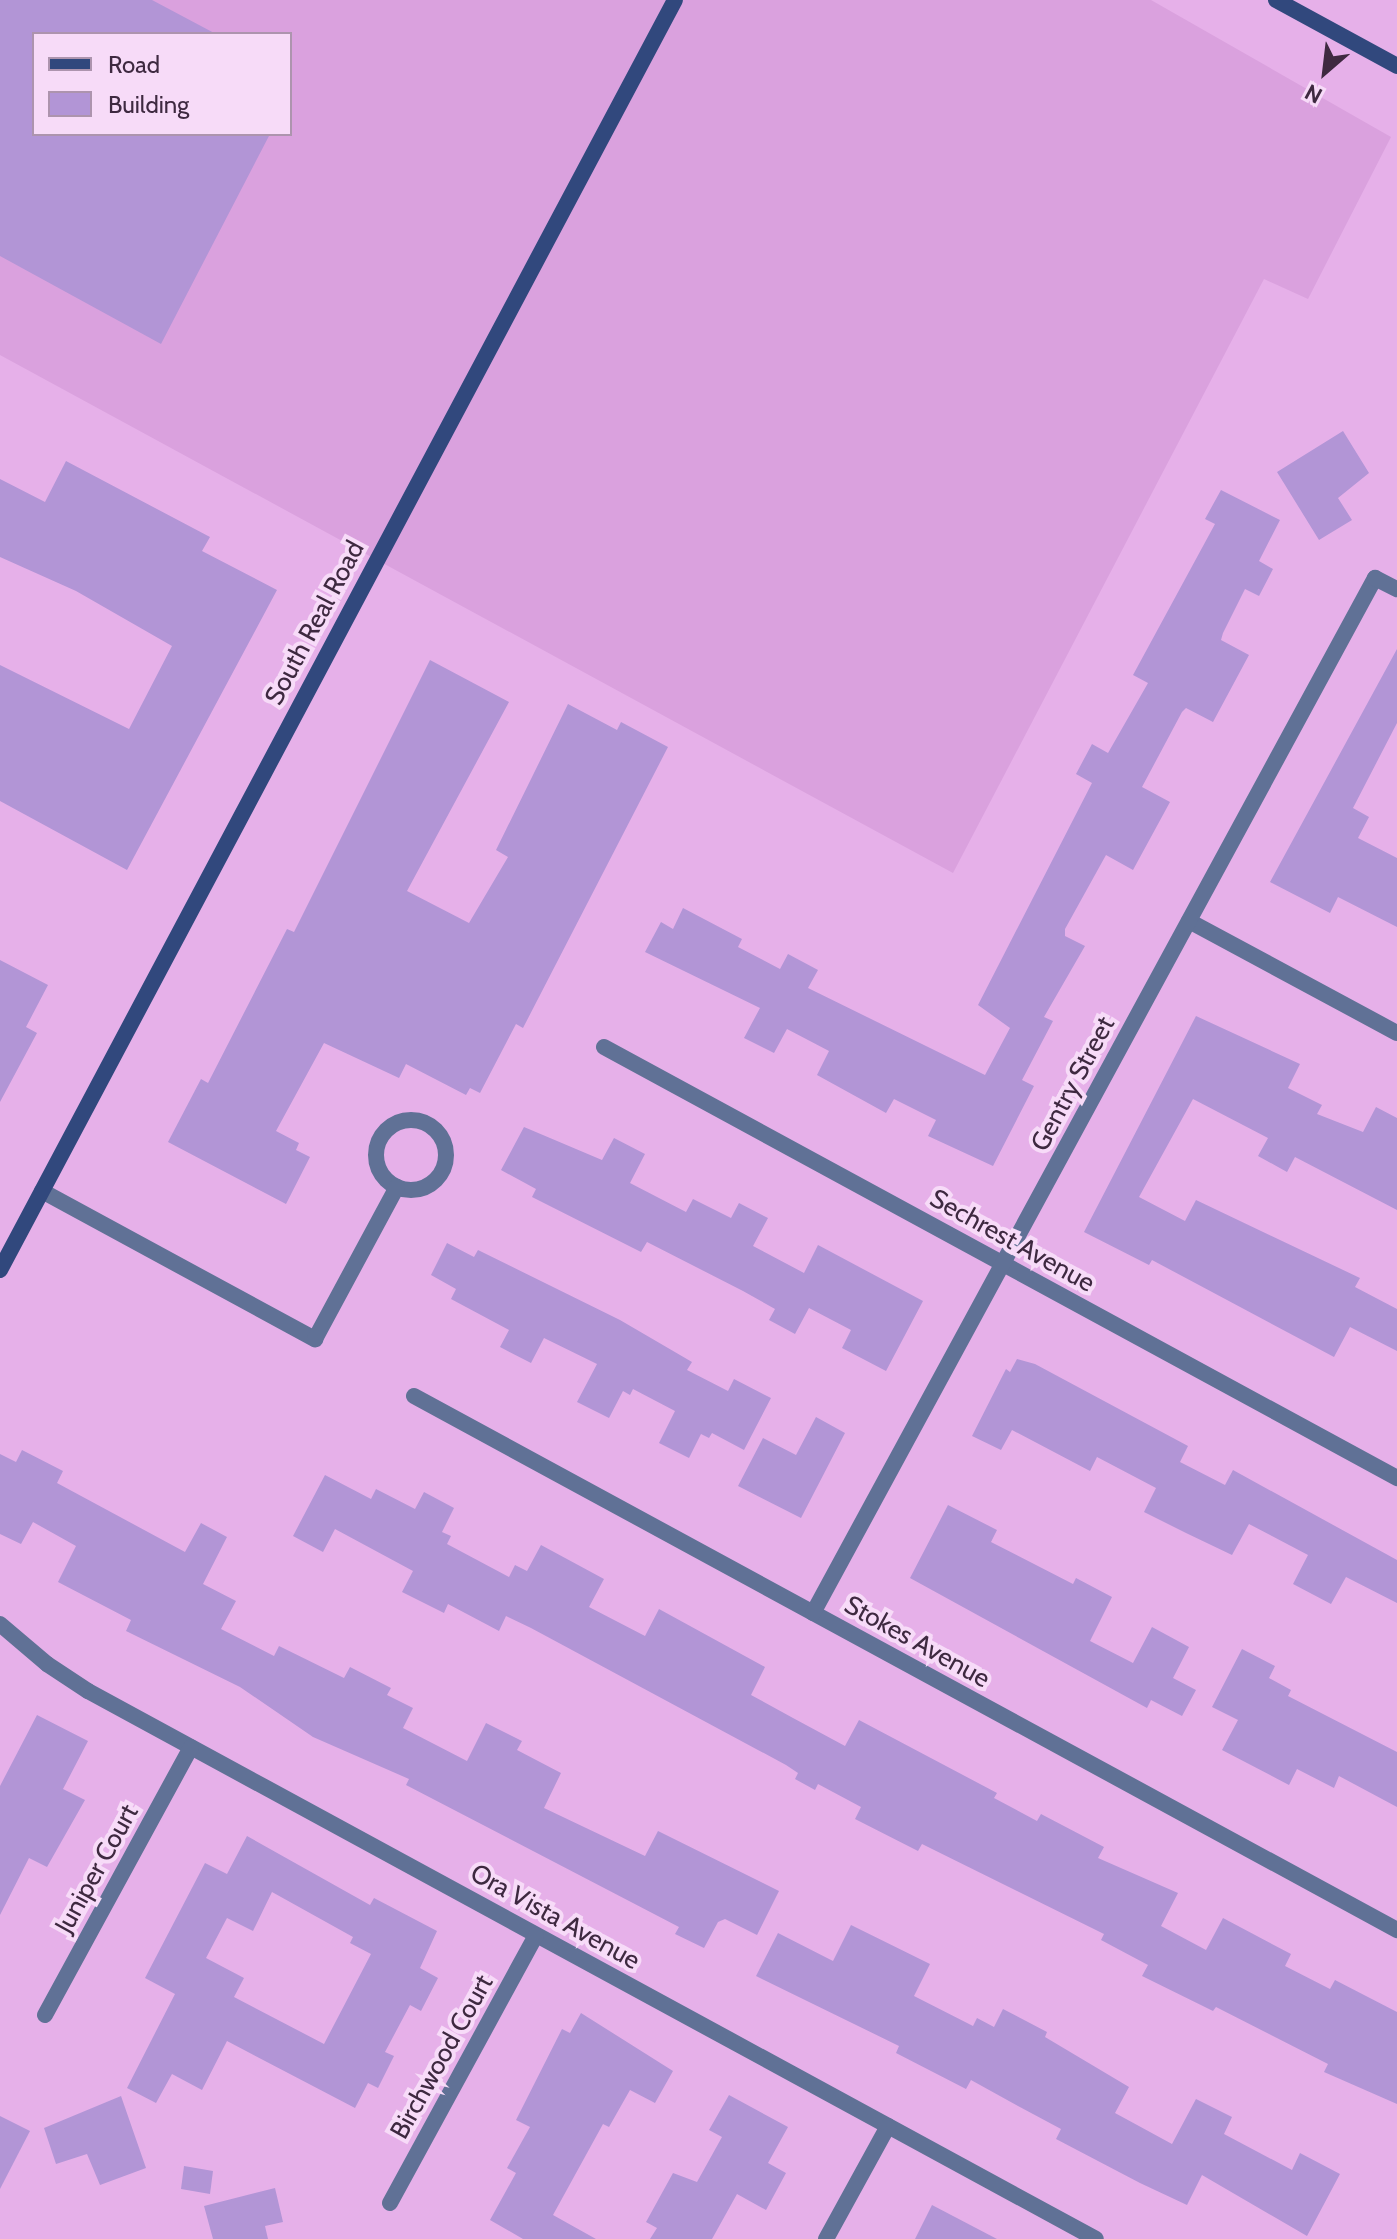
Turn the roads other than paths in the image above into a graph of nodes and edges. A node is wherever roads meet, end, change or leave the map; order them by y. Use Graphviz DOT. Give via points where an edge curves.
graph roads {
  1 [pos="675,0"];
  2 [pos="1276,0"];
  3 [pos="1397,66"];
  4 [pos="1397,589"];
  5 [pos="1189,921"];
  6 [pos="1397,1033"];
  7 [pos="604,1047"];
  8 [pos="397,1187"];
  9 [pos="42,1191"];
  10 [pos="1003,1264"];
  11 [pos="0,1270"];
  12 [pos="414,1396"];
  13 [pos="1397,1478"];
  14 [pos="813,1613"];
  15 [pos="0,1624"];
  16 [pos="191,1747"];
  17 [pos="1397,1930"];
  18 [pos="536,1935"];
  19 [pos="45,2015"];
  20 [pos="888,2126"];
  21 [pos="390,2203"];
  22 [pos="826,2239"];
  23 [pos="1096,2239"];
  1 -- 9 [label="street, South Real Road"];
  2 -- 3 [label="street"];
  4 -- 5 [label="street, Gentry Street" via="1375,578"];
  5 -- 6 [label="street"];
  5 -- 10 [label="street, Gentry Street"];
  7 -- 10 [label="street, Sechrest Avenue"];
  8 -- 8 [label="street" via="423,1188 443,1169 444,1143 425,1123 399,1122 379,1140 378,1167"];
  8 -- 9 [label="street" via="315,1339"];
  9 -- 11 [label="street, South Real Road"];
  10 -- 13 [label="street, Sechrest Avenue"];
  10 -- 14 [label="street, Gentry Street"];
  12 -- 14 [label="street, Stokes Avenue"];
  14 -- 17 [label="street, Stokes Avenue"];
  15 -- 16 [label="street, Ora Vista Avenue" via="47,1664"];
  16 -- 18 [label="street, Ora Vista Avenue"];
  16 -- 19 [label="street, Juniper Court"];
  18 -- 20 [label="street, Ora Vista Avenue"];
  18 -- 21 [label="street, Birchwood Court"];
  20 -- 22 [label="street"];
  20 -- 23 [label="street, Ora Vista Avenue"];
}
